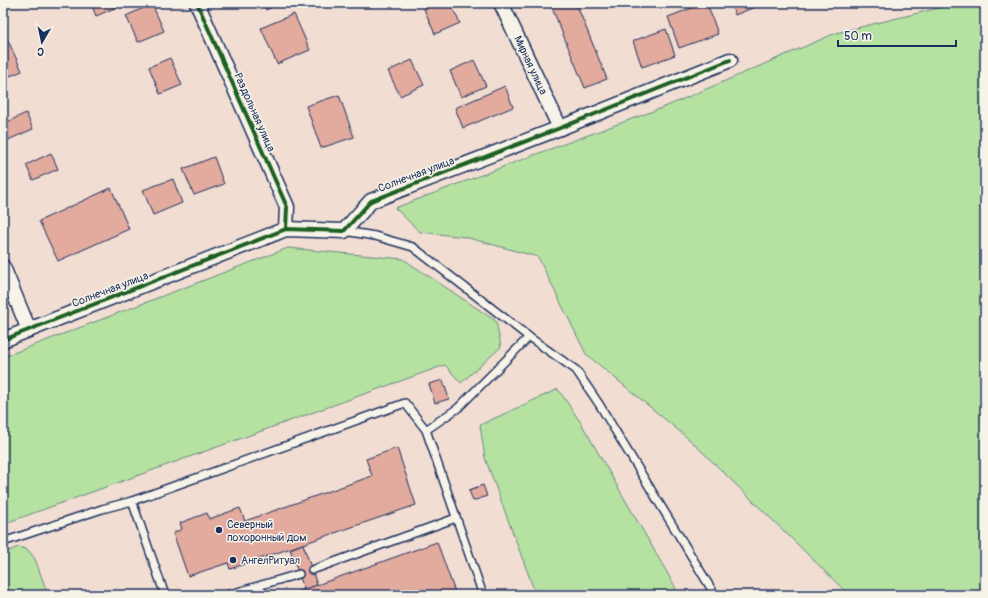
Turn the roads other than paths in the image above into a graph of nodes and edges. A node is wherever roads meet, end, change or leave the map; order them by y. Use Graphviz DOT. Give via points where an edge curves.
graph roads {
  1 [pos="197,3"];
  2 [pos="501,3"];
  3 [pos="730,60"];
  4 [pos="560,128"];
  5 [pos="286,229"];
  6 [pos="344,231"];
  7 [pos="3,267"];
  8 [pos="29,330"];
  9 [pos="529,338"];
  10 [pos="3,340"];
  11 [pos="426,430"];
  12 [pos="132,501"];
  13 [pos="456,518"];
  14 [pos="3,542"];
  15 [pos="312,570"];
  16 [pos="299,574"];
  17 [pos="165,595"];
  18 [pos="227,595"];
  19 [pos="483,595"];
  20 [pos="715,595"];
  1 -- 5 [label="street, Раздольная улица" via="287,206"];
  2 -- 4 [label="street, Мирная улица"];
  3 -- 4 [label="street, Солнечная улица"];
  4 -- 6 [label="street, Солнечная улица" via="371,201"];
  5 -- 6 [label="street, Солнечная улица"];
  5 -- 8 [label="street, Солнечная улица"];
  6 -- 9 [label="lane" via="375,236 413,247"];
  7 -- 8 [label="street"];
  8 -- 10 [label="street, Солнечная улица"];
  9 -- 11 [label="lane" via="458,408"];
  9 -- 20 [label="lane" via="576,370"];
  11 -- 12 [label="lane" via="405,403"];
  11 -- 13 [label="lane"];
  12 -- 14 [label="lane"];
  12 -- 17 [label="lane"];
  13 -- 15 [label="lane"];
  13 -- 19 [label="lane"];
  16 -- 18 [label="lane"];
}
